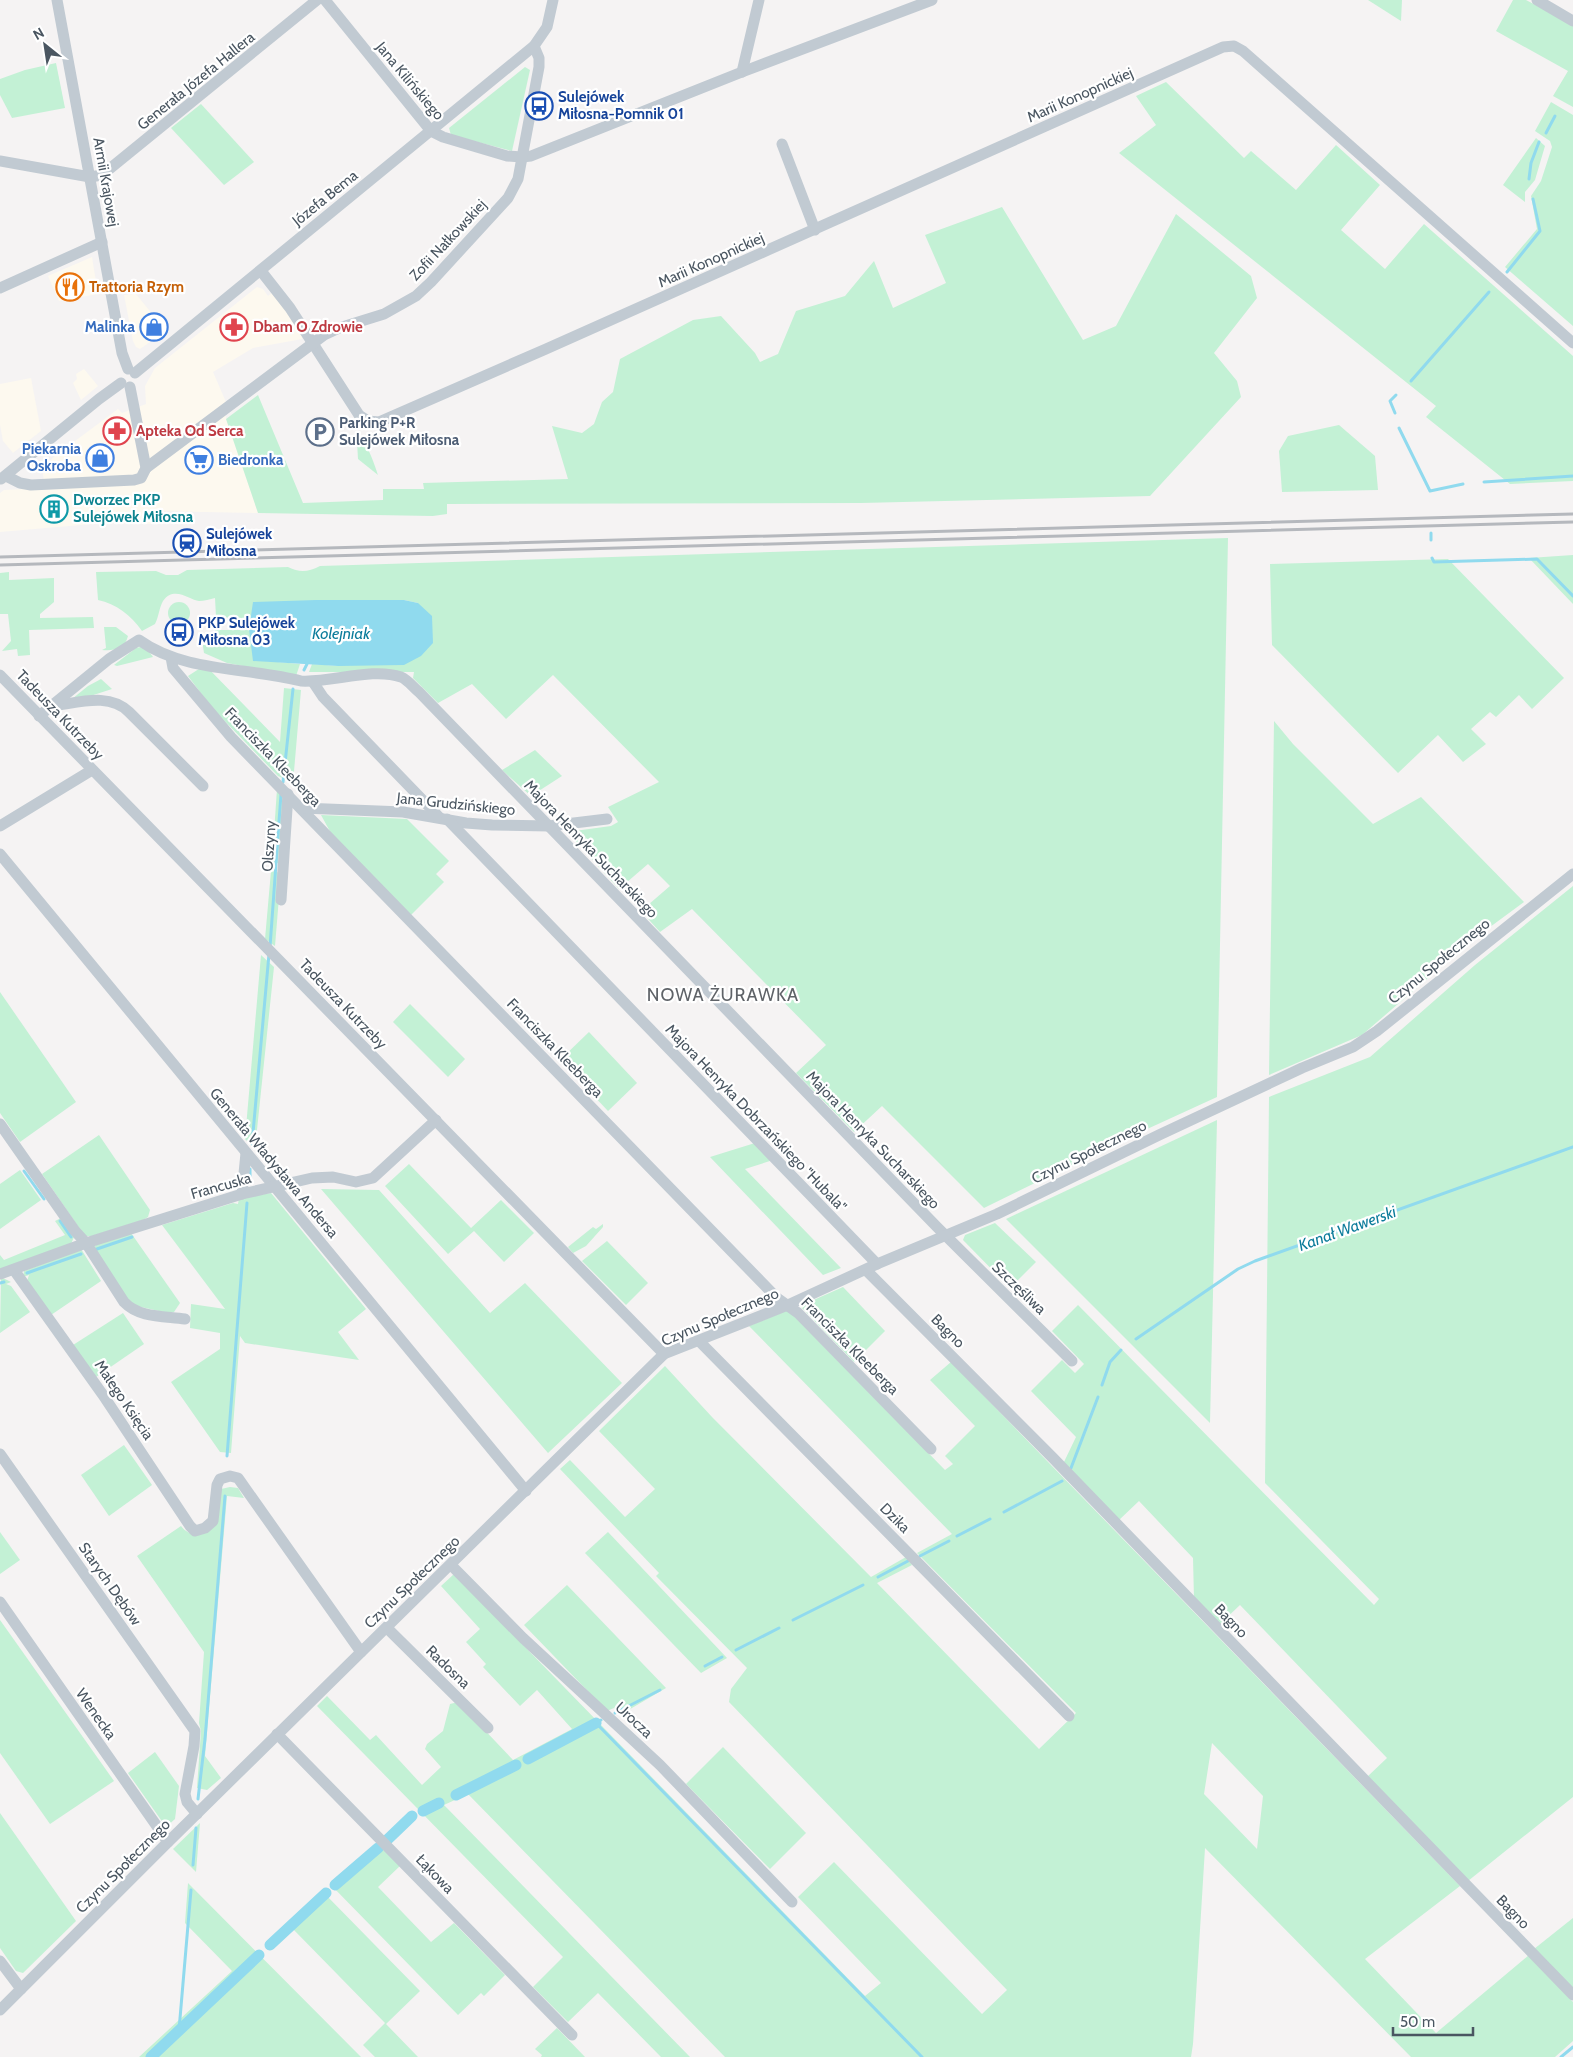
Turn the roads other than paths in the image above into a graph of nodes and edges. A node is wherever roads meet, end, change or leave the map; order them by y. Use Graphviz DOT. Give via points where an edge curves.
graph roads {
  1 [pos="58,0"];
  2 [pos="317,0"];
  3 [pos="325,0"];
  4 [pos="553,0"];
  5 [pos="759,0"];
  6 [pos="932,0"];
  7 [pos="1536,0"];
  8 [pos="1573,20"];
  9 [pos="534,46"];
  10 [pos="748,47"];
  11 [pos="765,63"];
  12 [pos="742,72"];
  13 [pos="431,131"];
  14 [pos="782,144"];
  15 [pos="522,158"];
  16 [pos="0,161"];
  17 [pos="90,177"];
  18 [pos="816,230"];
  19 [pos="102,242"];
  20 [pos="261,271"];
  21 [pos="0,288"];
  22 [pos="314,343"];
  23 [pos="1573,343"];
  24 [pos="132,371"];
  25 [pos="126,385"];
  26 [pos="146,468"];
  27 [pos="3,478"];
  28 [pos="171,657"];
  29 [pos="0,675"];
  30 [pos="313,682"];
  31 [pos="52,706"];
  32 [pos="39,716"];
  33 [pos="92,770"];
  34 [pos="203,786"];
  35 [pos="288,794"];
  36 [pos="302,808"];
  37 [pos="444,819"];
  38 [pos="607,819"];
  39 [pos="0,826"];
  40 [pos="549,826"];
  41 [pos="0,854"];
  42 [pos="1573,874"];
  43 [pos="281,900"];
  44 [pos="436,1120"];
  45 [pos="0,1124"];
  46 [pos="246,1153"];
  47 [pos="275,1187"];
  48 [pos="242,1194"];
  49 [pos="945,1236"];
  50 [pos="86,1243"];
  51 [pos="877,1264"];
  52 [pos="14,1270"];
  53 [pos="866,1270"];
  54 [pos="0,1274"];
  55 [pos="788,1305"];
  56 [pos="184,1319"];
  57 [pos="699,1341"];
  58 [pos="664,1354"];
  59 [pos="1072,1361"];
  60 [pos="931,1449"];
  61 [pos="0,1454"];
  62 [pos="526,1491"];
  63 [pos="451,1565"];
  64 [pos="0,1602"];
  65 [pos="387,1628"];
  66 [pos="361,1652"];
  67 [pos="1069,1716"];
  68 [pos="488,1728"];
  69 [pos="277,1734"];
  70 [pos="197,1814"];
  71 [pos="168,1842"];
  72 [pos="792,1902"];
  73 [pos="0,1961"];
  74 [pos="20,1989"];
  75 [pos="1573,1995"];
  76 [pos="0,2010"];
  77 [pos="572,2035"];
  1 -- 17 [label="street, Armii Krajowej"];
  2 -- 17 [label="street, Generała Józefa Hallera" via="109,171"];
  3 -- 13 [label="street, Jana Kilińskiego"];
  4 -- 9 [label="street, Józefa Bema" via="547,27"];
  5 -- 10 [label="street"];
  6 -- 11 [label="street"];
  7 -- 8 [label="street"];
  9 -- 13 [label="street, Józefa Bema"];
  9 -- 15 [label="street, Zofii Nałkowskiej" via="539,67"];
  10 -- 11 [label="street"];
  10 -- 12 [label="street"];
  11 -- 12 [label="street"];
  12 -- 15 [label="street"];
  13 -- 15 [label="street, Jana Kilińskiego"];
  13 -- 20 [label="street, Józefa Bema"];
  14 -- 18 [label="street"];
  15 -- 22 [label="street, Zofii Nałkowskiej" via="518,179 508,198 424,290 394,310 334,330"];
  16 -- 17 [label="street"];
  17 -- 19 [label="street, Armii Krajowej"];
  18 -- 22 [label="street, Marii Konopnickiej" via="379,422 362,417"];
  18 -- 23 [label="street, Marii Konopnickiej" via="1223,47 1234,46"];
  19 -- 21 [label="street"];
  19 -- 24 [label="street, Armii Krajowej" via="122,353"];
  20 -- 22 [label="street, Marii Konopnickiej"];
  20 -- 24 [label="street, Józefa Bema"];
  22 -- 26 [label="street, Zofii Nałkowskiej"];
  24 -- 25 [label="street" via="123,371 120,376"];
  25 -- 26 [label="street"];
  25 -- 27 [label="street" via="99,399"];
  26 -- 27 [label="street, Zofii Nałkowskiej" via="138,479 114,481 31,485"];
  28 -- 30 [label="street, Majora Henryka Sucharskiego"];
  28 -- 31 [label="street, Majora Henryka Sucharskiego" via="139,640 109,659"];
  28 -- 35 [label="street, Franciszka Kleeberga" via="173,668 224,728"];
  29 -- 32 [label="street, Tadeusza Kutrzeby"];
  30 -- 37 [label="street, Majora Henryka Dobrzańskiego \"Hubala\"" via="323,697"];
  30 -- 40 [label="street, Majora Henryka Sucharskiego" via="374,675 402,678"];
  31 -- 32 [label="street"];
  31 -- 34 [label="street" via="104,700 117,702"];
  32 -- 33 [label="street, Tadeusza Kutrzeby"];
  33 -- 39 [label="street"];
  33 -- 44 [label="street, Tadeusza Kutrzeby"];
  35 -- 36 [label="street, Franciszka Kleeberga"];
  35 -- 43 [label="street, Olszyny"];
  36 -- 37 [label="street, Jana Grudzińskiego" via="403,812"];
  36 -- 55 [label="street, Franciszka Kleeberga" via="770,1291"];
  37 -- 40 [label="street, Jana Grudzińskiego" via="492,826"];
  37 -- 51 [label="street, Majora Henryka Dobrzańskiego \"Hubala\""];
  38 -- 40 [label="street, Jana Grudzińskiego"];
  40 -- 49 [label="street, Majora Henryka Sucharskiego"];
  41 -- 46 [label="street, Generała Władysława Andersa"];
  42 -- 49 [label="street, Czynu Społecznego" via="1378,1031 1353,1047"];
  44 -- 47 [label="street, Francuska" via="373,1178 356,1182 334,1177 312,1178"];
  44 -- 58 [label="street, Tadeusza Kutrzeby"];
  45 -- 50 [label="street" via="74,1231"];
  46 -- 47 [label="street, Generała Władysława Andersa"];
  46 -- 48 [label="street"];
  47 -- 48 [label="street, Francuska"];
  47 -- 62 [label="street, Generała Władysława Andersa"];
  48 -- 50 [label="street, Francuska"];
  49 -- 51 [label="street, Czynu Społecznego"];
  49 -- 59 [label="street, Szczęśliwa"];
  50 -- 52 [label="street, Francuska"];
  50 -- 56 [label="street" via="131,1310"];
  51 -- 53 [label="street, Czynu Społecznego"];
  52 -- 54 [label="street, Francuska"];
  52 -- 66 [label="street, Małego Księcia" via="103,1395 190,1526 195,1531 201,1530 213,1521 216,1485 224,1477 238,1478"];
  53 -- 55 [label="street, Czynu Społecznego"];
  53 -- 75 [label="street, Bagno" via="1053,1458"];
  55 -- 57 [label="street, Czynu Społecznego"];
  55 -- 60 [label="street, Franciszka Kleeberga"];
  57 -- 58 [label="street, Czynu Społecznego"];
  57 -- 67 [label="street, Dzika"];
  58 -- 62 [label="street, Czynu Społecznego"];
  61 -- 70 [label="street, Starych Dębów" via="195,1731 185,1794"];
  62 -- 63 [label="street, Czynu Społecznego"];
  63 -- 65 [label="street, Czynu Społecznego"];
  63 -- 72 [label="street, Urocza" via="523,1638 660,1766"];
  64 -- 71 [label="street, Wenecka"];
  65 -- 66 [label="street, Czynu Społecznego"];
  65 -- 68 [label="street, Radosna"];
  66 -- 69 [label="street, Czynu Społecznego"];
  69 -- 70 [label="street, Czynu Społecznego"];
  69 -- 77 [label="street, Łąkowa"];
  70 -- 71 [label="street, Czynu Społecznego"];
  71 -- 74 [label="street, Czynu Społecznego"];
  73 -- 74 [label="street"];
  74 -- 76 [label="street, Czynu Społecznego"];
}
